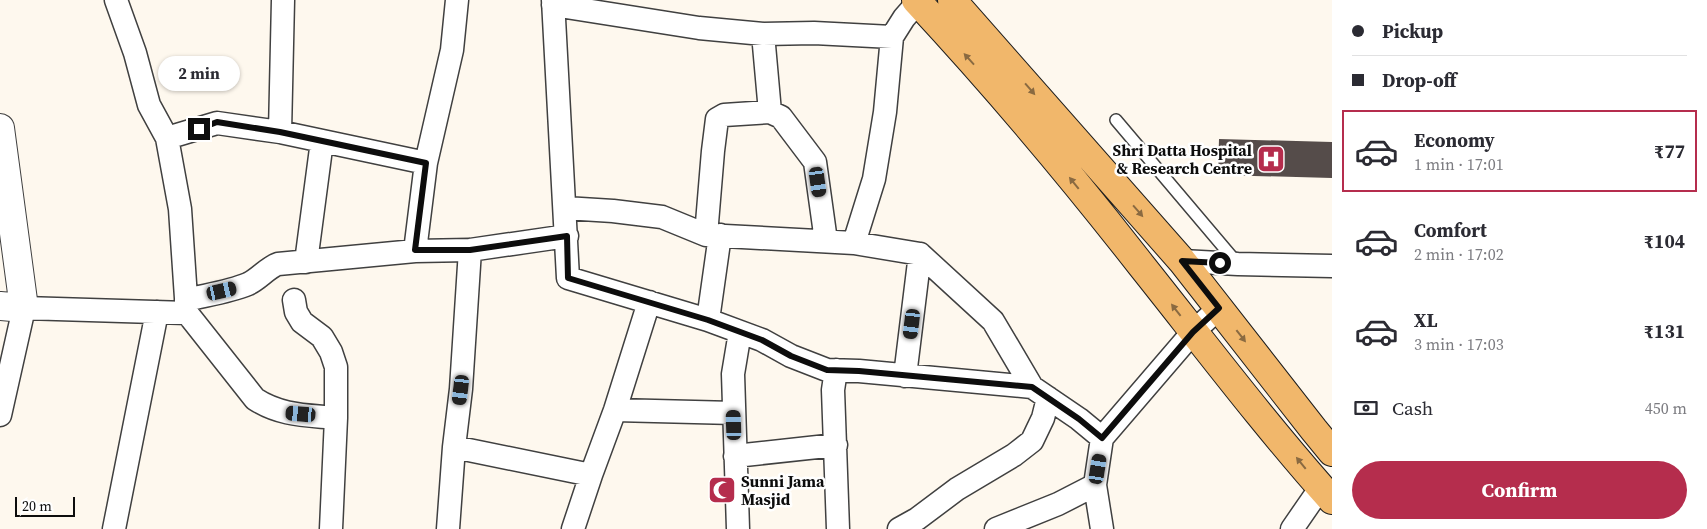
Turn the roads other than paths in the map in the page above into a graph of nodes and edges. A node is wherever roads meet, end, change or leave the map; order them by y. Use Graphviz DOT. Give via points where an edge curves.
graph roads {
  1 [pos="116,0"];
  2 [pos="283,0"];
  3 [pos="457,0"];
  4 [pos="952,0"];
  5 [pos="917,1"];
  6 [pos="553,3"];
  7 [pos="763,34"];
  8 [pos="892,37"];
  9 [pos="770,112"];
  10 [pos="1116,120"];
  11 [pos="0,128"];
  12 [pos="280,132"];
  13 [pos="167,138"];
  14 [pos="322,141"];
  15 [pos="426,163"];
  16 [pos="565,208"];
  17 [pos="713,235"];
  18 [pos="567,236"];
  19 [pos="826,241"];
  20 [pos="854,242"];
  21 [pos="415,250"];
  22 [pos="470,250"];
  23 [pos="920,254"];
  24 [pos="1182,261"];
  25 [pos="306,262"];
  26 [pos="1238,264"];
  27 [pos="1332,266"];
  28 [pos="294,300"];
  29 [pos="649,302"];
  30 [pos="187,306"];
  31 [pos="12,307"];
  32 [pos="1219,308"];
  33 [pos="157,312"];
  34 [pos="708,320"];
  35 [pos="740,332"];
  36 [pos="1193,332"];
  37 [pos="836,370"];
  38 [pos="905,376"];
  39 [pos="1040,393"];
  40 [pos="615,410"];
  41 [pos="734,413"];
  42 [pos="0,415"];
  43 [pos="336,418"];
  44 [pos="1102,438"];
  45 [pos="836,445"];
  46 [pos="454,446"];
  47 [pos="1332,452"];
  48 [pos="735,456"];
  49 [pos="591,475"];
  50 [pos="1095,485"];
  51 [pos="1326,494"];
  52 [pos="114,529"];
  53 [pos="331,529"];
  54 [pos="448,529"];
  55 [pos="573,529"];
  56 [pos="738,529"];
  57 [pos="838,529"];
  58 [pos="898,529"];
  59 [pos="996,529"];
  60 [pos="1102,529"];
  61 [pos="1292,529"];
  1 -- 13 [label="street" via="150,105"];
  2 -- 12 [label="street"];
  3 -- 15 [label="street" via="452,50"];
  4 -- 24 [label="main road, one-way"];
  5 -- 8 [label="street"];
  36 -- 5 [label="main road, one-way" via="1020,116"];
  6 -- 7 [label="street" via="699,28"];
  6 -- 16 [label="street"];
  7 -- 8 [label="street"];
  7 -- 9 [label="street"];
  8 -- 20 [label="street" via="874,179"];
  9 -- 17 [label="street" via="724,115 718,119 713,151"];
  9 -- 19 [label="street" via="781,117 815,162"];
  10 -- 26 [label="lane"];
  11 -- 31 [label="street"];
  12 -- 13 [label="street" via="217,122"];
  12 -- 14 [label="street"];
  13 -- 30 [label="street" via="180,209"];
  14 -- 15 [label="street"];
  14 -- 25 [label="street"];
  15 -- 21 [label="street"];
  16 -- 17 [label="street" via="662,217"];
  16 -- 18 [label="street"];
  17 -- 19 [label="street"];
  17 -- 34 [label="street"];
  18 -- 22 [label="street"];
  18 -- 29 [label="street" via="568,278"];
  19 -- 20 [label="street"];
  20 -- 23 [label="street"];
  21 -- 22 [label="street"];
  21 -- 25 [label="street"];
  22 -- 46 [label="street"];
  23 -- 38 [label="street"];
  23 -- 39 [label="street" via="993,321"];
  24 -- 26 [label="street"];
  24 -- 32 [label="main road"];
  25 -- 30 [label="street" via="278,264 241,287"];
  26 -- 27 [label="street"];
  28 -- 43 [label="street" via="302,322 322,337 331,352 336,367"];
  29 -- 34 [label="street"];
  29 -- 40 [label="street"];
  30 -- 33 [label="street"];
  30 -- 43 [label="street" via="256,399 283,413"];
  31 -- 33 [label="street"];
  31 -- 42 [label="street"];
  32 -- 36 [label="street"];
  32 -- 47 [label="main road, one-way"];
  33 -- 52 [label="street"];
  34 -- 35 [label="street"];
  35 -- 37 [label="street" via="791,356 827,370"];
  35 -- 41 [label="street" via="732,374"];
  36 -- 44 [label="street"];
  51 -- 36 [label="main road, one-way"];
  37 -- 38 [label="street"];
  37 -- 45 [label="street" via="833,390"];
  38 -- 39 [label="street"];
  39 -- 44 [label="street"];
  39 -- 58 [label="street" via="1043,418 1032,442"];
  40 -- 41 [label="street"];
  40 -- 49 [label="street"];
  41 -- 48 [label="street"];
  43 -- 53 [label="street"];
  44 -- 50 [label="street"];
  45 -- 48 [label="street"];
  45 -- 57 [label="street"];
  46 -- 49 [label="street"];
  46 -- 54 [label="street"];
  48 -- 56 [label="street"];
  49 -- 55 [label="street"];
  50 -- 59 [label="street"];
  50 -- 60 [label="street"];
  51 -- 61 [label="street"];
}
